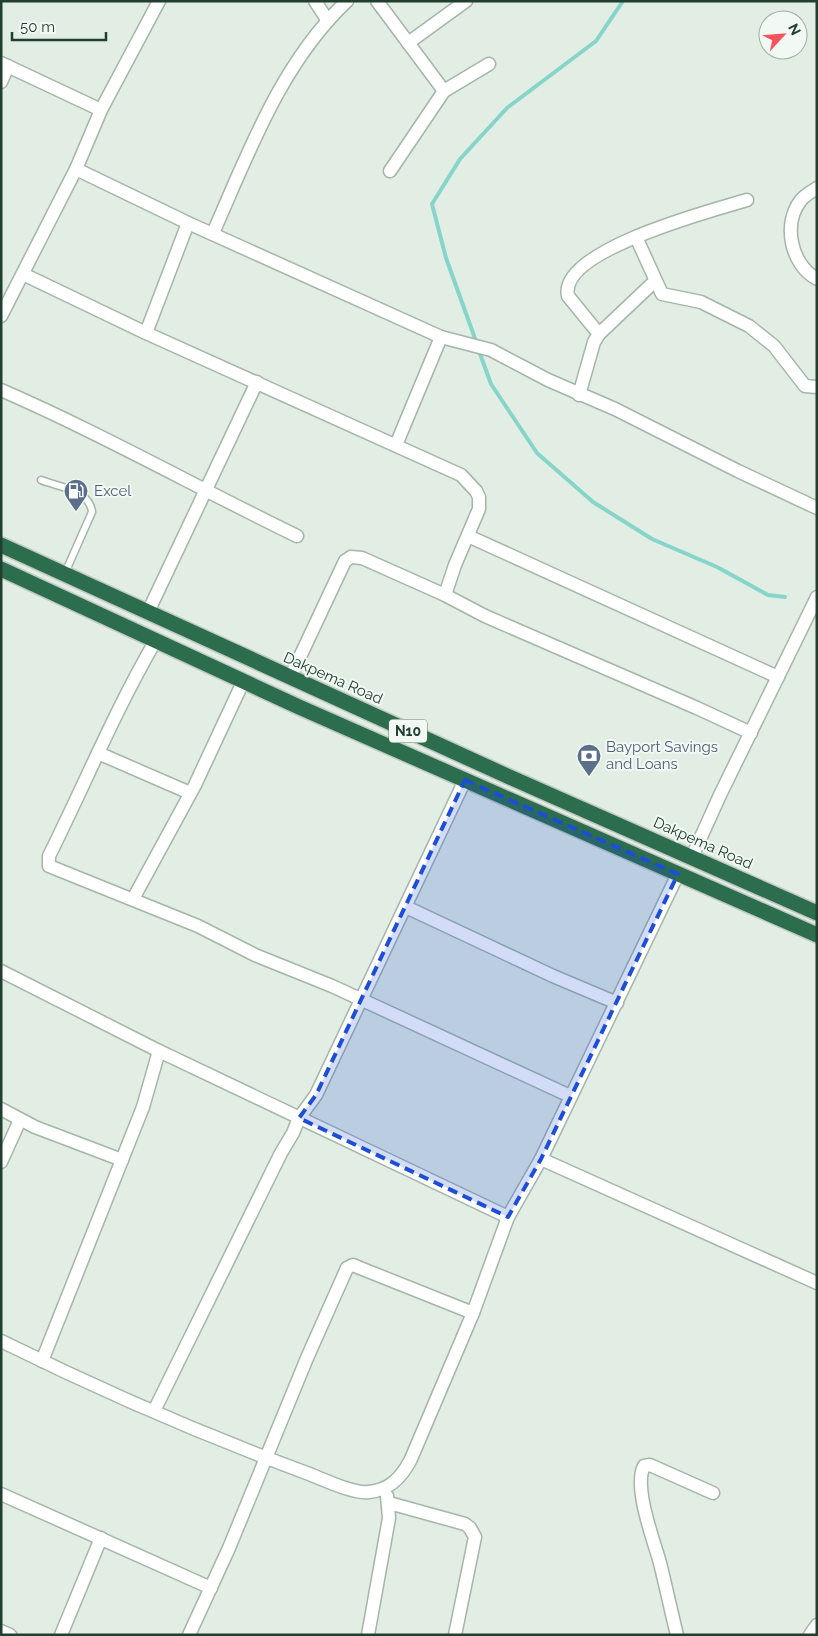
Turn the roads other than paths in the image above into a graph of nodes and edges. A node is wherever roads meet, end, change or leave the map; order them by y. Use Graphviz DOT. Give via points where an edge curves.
graph roads {
  1 [pos="159,1"];
  2 [pos="315,1"];
  3 [pos="347,1"];
  4 [pos="377,1"];
  5 [pos="466,1"];
  6 [pos="328,21"];
  7 [pos="408,43"];
  8 [pos="5,64"];
  9 [pos="490,64"];
  10 [pos="1,82"];
  11 [pos="444,91"];
  12 [pos="101,110"];
  13 [pos="76,169"];
  14 [pos="390,171"];
  15 [pos="817,188"];
  16 [pos="747,200"];
  17 [pos="188,223"];
  18 [pos="213,233"];
  19 [pos="636,237"];
  20 [pos="23,274"];
  21 [pos="817,279"];
  22 [pos="655,281"];
  23 [pos="2,312"];
  24 [pos="146,333"];
  25 [pos="599,334"];
  26 [pos="441,337"];
  27 [pos="256,382"];
  28 [pos="817,387"];
  29 [pos="1,390"];
  30 [pos="578,395"];
  31 [pos="396,445"];
  32 [pos="41,480"];
  33 [pos="206,491"];
  34 [pos="817,508"];
  35 [pos="298,536"];
  36 [pos="468,536"];
  37 [pos="1,544"];
  38 [pos="1,569"];
  39 [pos="64,573"];
  40 [pos="445,596"];
  41 [pos="817,597"];
  42 [pos="148,612"];
  43 [pos="156,640"];
  44 [pos="778,677"];
  45 [pos="290,678"];
  46 [pos="243,682"];
  47 [pos="750,733"];
  48 [pos="98,754"];
  49 [pos="465,780"];
  50 [pos="190,793"];
  51 [pos="692,857"];
  52 [pos="678,874"];
  53 [pos="133,899"];
  54 [pos="406,906"];
  55 [pos="817,913"];
  56 [pos="817,935"];
  57 [pos="1,971"];
  58 [pos="362,1001"];
  59 [pos="617,1003"];
  60 [pos="159,1051"];
  61 [pos="570,1096"];
  62 [pos="1,1109"];
  63 [pos="298,1118"];
  64 [pos="20,1120"];
  65 [pos="122,1160"];
  66 [pos="541,1160"];
  67 [pos="1,1162"];
  68 [pos="508,1217"];
  69 [pos="817,1284"];
  70 [pos="473,1313"];
  71 [pos="1,1341"];
  72 [pos="42,1361"];
  73 [pos="154,1411"];
  74 [pos="266,1458"];
  75 [pos="385,1489"];
  76 [pos="713,1493"];
  77 [pos="1,1494"];
  78 [pos="389,1503"];
  79 [pos="101,1538"];
  80 [pos="211,1588"];
  81 [pos="817,1625"];
  82 [pos="1,1631"];
  83 [pos="10,1635"];
  84 [pos="61,1635"];
  85 [pos="189,1635"];
  86 [pos="368,1635"];
  87 [pos="455,1635"];
  88 [pos="677,1635"];
  89 [pos="810,1635"];
  1 -- 12 [label="street"];
  2 -- 6 [label="street"];
  3 -- 6 [label="street"];
  4 -- 7 [label="street"];
  5 -- 7 [label="street"];
  6 -- 18 [label="street" via="298,59 259,128"];
  7 -- 11 [label="street"];
  8 -- 10 [label="street"];
  8 -- 12 [label="street"];
  9 -- 11 [label="street"];
  11 -- 14 [label="street"];
  12 -- 13 [label="street"];
  13 -- 17 [label="street"];
  13 -- 20 [label="street"];
  15 -- 21 [label="street" via="797,205 791,230 793,246 803,269"];
  16 -- 19 [label="street"];
  17 -- 18 [label="street"];
  17 -- 24 [label="street"];
  18 -- 26 [label="street"];
  19 -- 22 [label="street"];
  19 -- 25 [label="street" via="592,258 568,283 568,296"];
  20 -- 23 [label="street"];
  20 -- 24 [label="street"];
  22 -- 25 [label="street"];
  22 -- 28 [label="street" via="664,296 714,307 761,334 805,386"];
  24 -- 27 [label="street"];
  25 -- 30 [label="street"];
  26 -- 30 [label="street" via="491,350"];
  26 -- 31 [label="street"];
  27 -- 31 [label="street"];
  27 -- 33 [label="street"];
  29 -- 33 [label="street" via="122,445"];
  30 -- 34 [label="street" via="615,409"];
  31 -- 36 [label="street" via="461,475 472,486 479,497 479,509"];
  32 -- 39 [label="lane" via="86,496 91,504 92,512"];
  33 -- 35 [label="street"];
  33 -- 42 [label="street"];
  36 -- 40 [label="street"];
  36 -- 44 [label="street"];
  37 -- 39 [label="highway, Dakpema Road / N10"];
  38 -- 43 [label="highway, N10"];
  39 -- 42 [label="highway, Dakpema Road / N10"];
  40 -- 45 [label="street" via="362,558 351,557 345,562"];
  40 -- 47 [label="street"];
  41 -- 44 [label="street"];
  42 -- 45 [label="highway, Dakpema Road / N10"];
  43 -- 46 [label="highway, N10"];
  43 -- 48 [label="street" via="132,681"];
  44 -- 47 [label="street"];
  45 -- 51 [label="highway, Dakpema Road / N10"];
  46 -- 49 [label="highway, N10"];
  46 -- 50 [label="street"];
  47 -- 51 [label="street"];
  48 -- 50 [label="street"];
  48 -- 53 [label="street" via="48,862 49,866"];
  49 -- 52 [label="highway, N10"];
  49 -- 54 [label="street"];
  50 -- 53 [label="street"];
  51 -- 55 [label="highway, Dakpema Road / N10"];
  52 -- 56 [label="highway, N10"];
  52 -- 59 [label="street"];
  53 -- 58 [label="street"];
  54 -- 58 [label="street"];
  54 -- 59 [label="street"];
  57 -- 60 [label="street"];
  58 -- 61 [label="street"];
  58 -- 63 [label="street" via="316,1094"];
  59 -- 61 [label="street"];
  60 -- 63 [label="street"];
  60 -- 65 [label="street" via="143,1107"];
  61 -- 66 [label="street"];
  62 -- 64 [label="street"];
  63 -- 68 [label="street"];
  63 -- 73 [label="street"];
  64 -- 65 [label="street"];
  64 -- 67 [label="street"];
  65 -- 72 [label="street"];
  66 -- 68 [label="street"];
  66 -- 69 [label="street"];
  68 -- 70 [label="street"];
  70 -- 74 [label="street" via="352,1265 347,1268"];
  70 -- 75 [label="street" via="411,1459 402,1476"];
  71 -- 72 [label="street"];
  72 -- 73 [label="street"];
  73 -- 74 [label="street"];
  74 -- 75 [label="street" via="367,1493"];
  74 -- 80 [label="street"];
  75 -- 78 [label="street"];
  76 -- 88 [label="street" via="650,1464 644,1466 640,1474 646,1518"];
  77 -- 79 [label="street"];
  78 -- 86 [label="street"];
  78 -- 87 [label="street" via="465,1524 474,1533"];
  79 -- 80 [label="street"];
  79 -- 84 [label="street"];
  80 -- 85 [label="street"];
  81 -- 89 [label="street"];
  82 -- 83 [label="street"];
}
